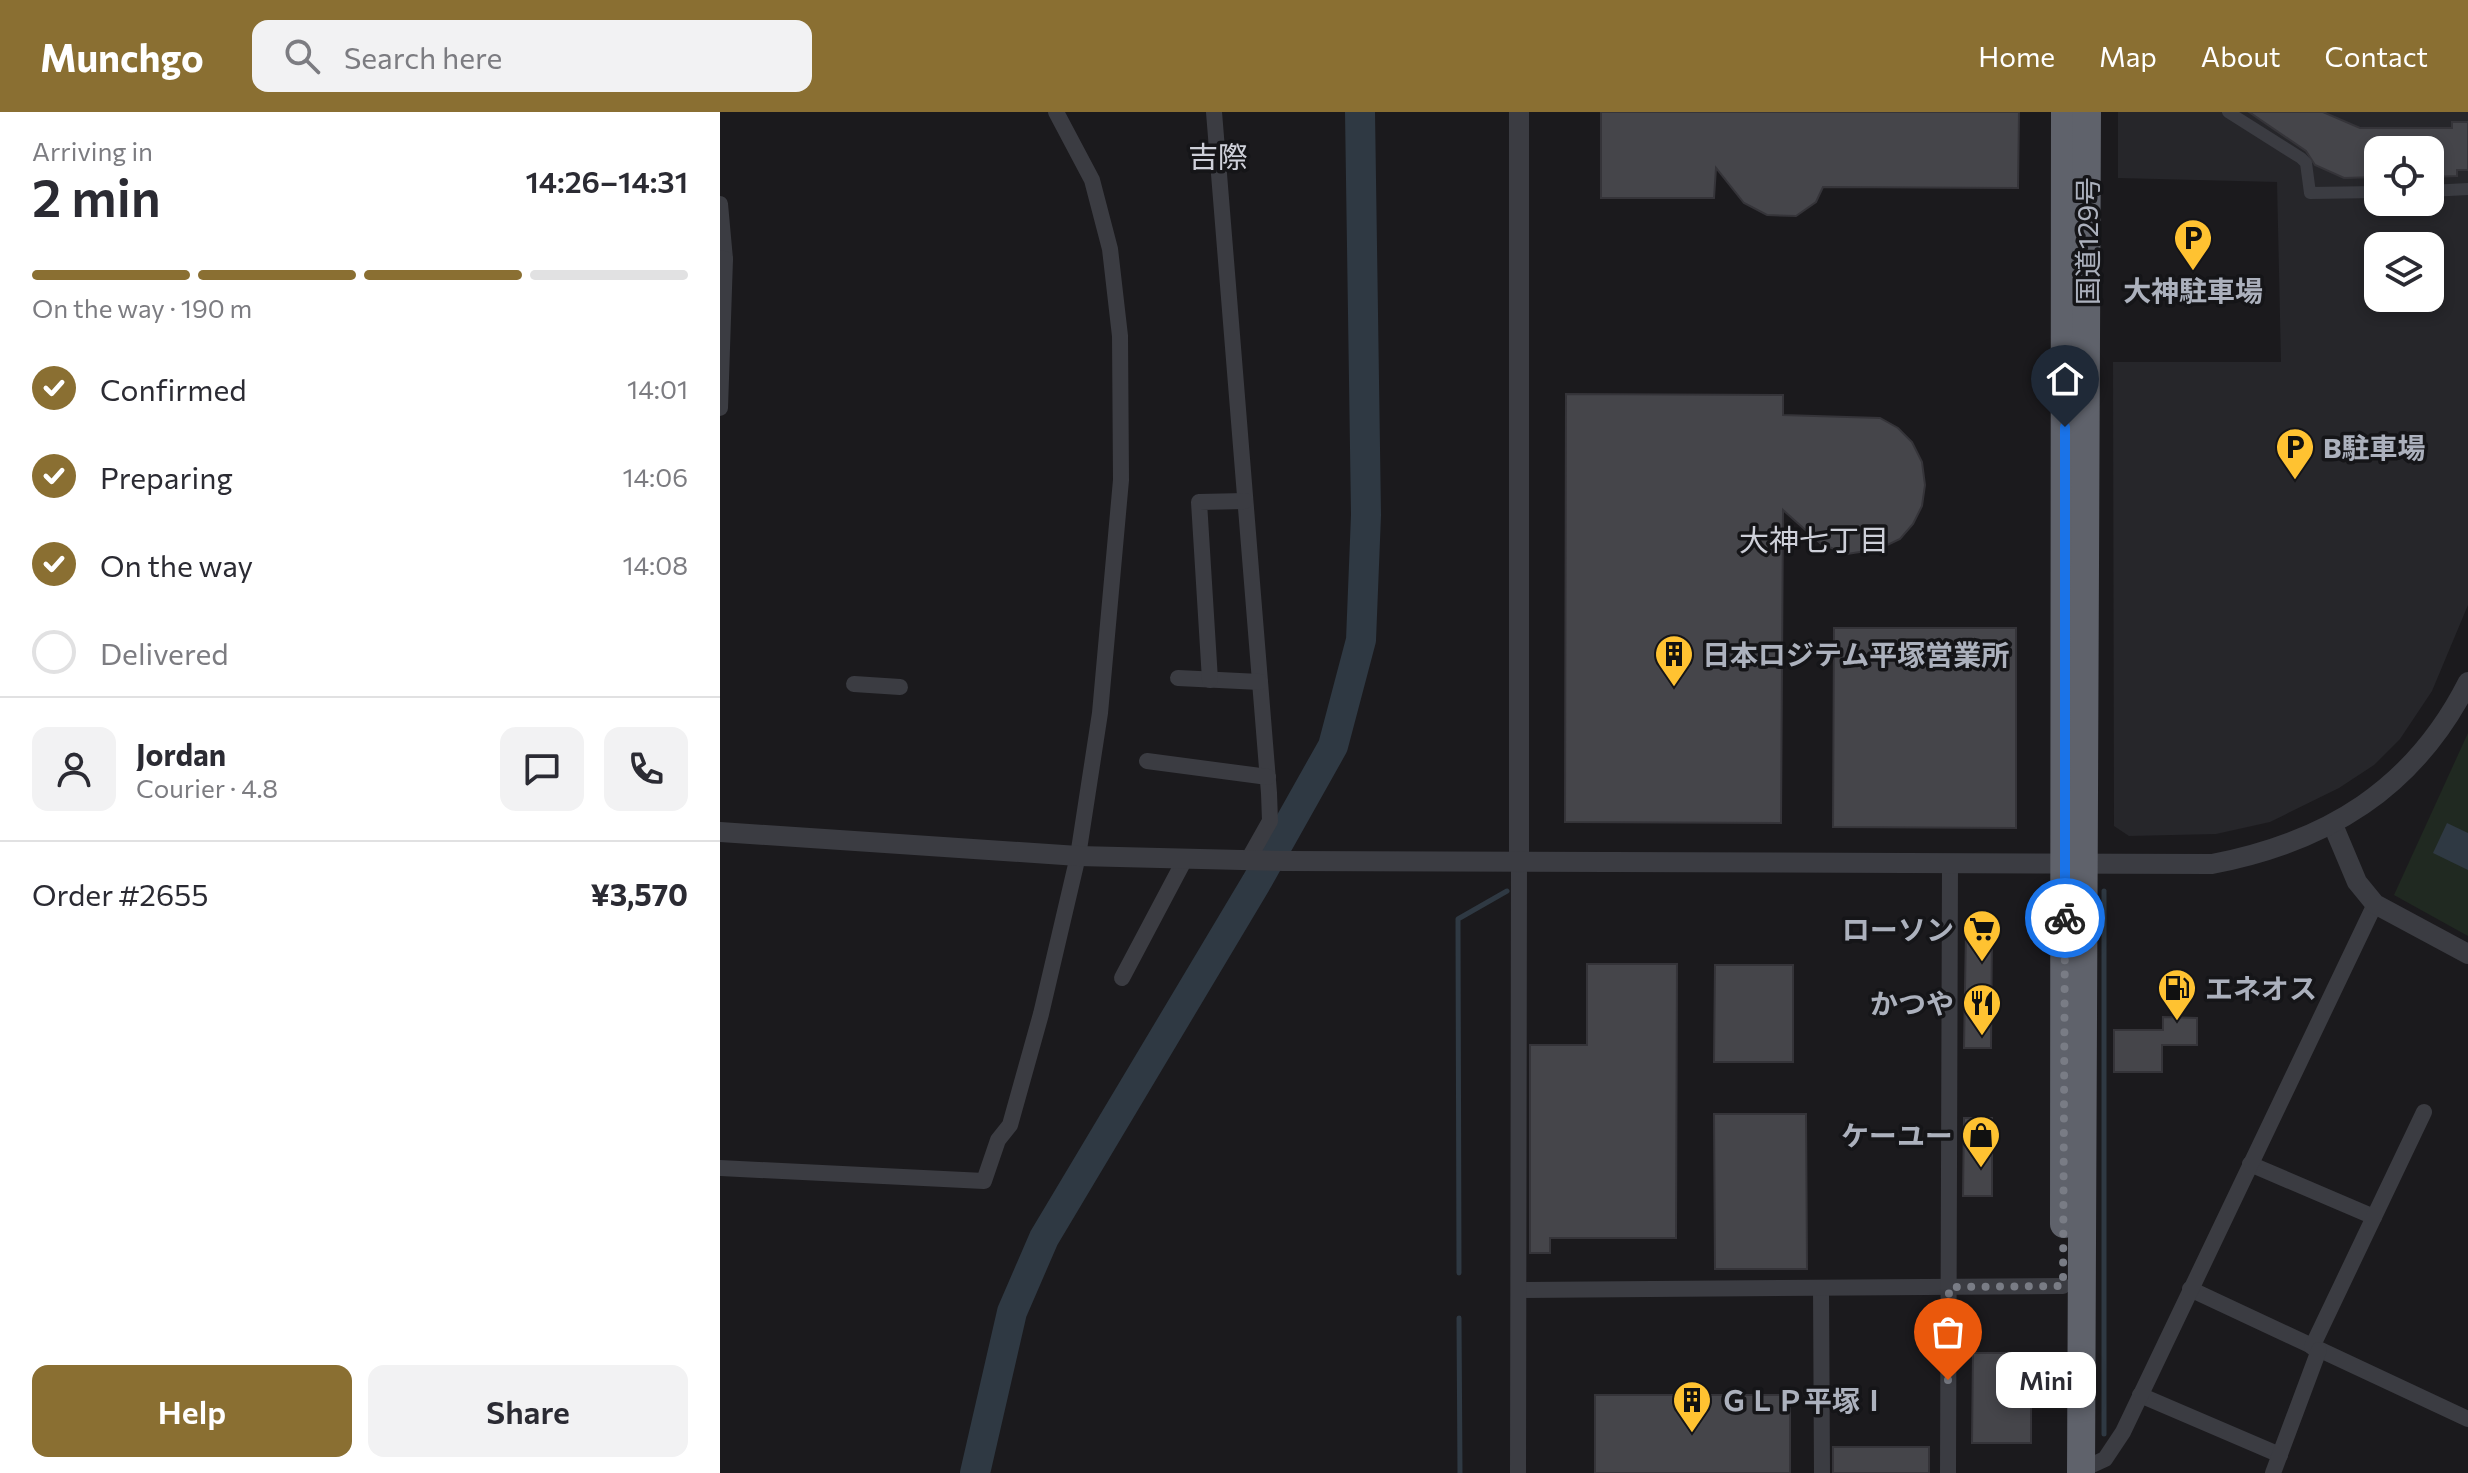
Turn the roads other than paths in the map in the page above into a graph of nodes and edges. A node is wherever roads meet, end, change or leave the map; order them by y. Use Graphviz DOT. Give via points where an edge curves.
graph roads {
  1 [pos="1056,112"];
  2 [pos="1214,112"];
  3 [pos="1519,112"];
  4 [pos="2065,112"];
  5 [pos="2087,112"];
  6 [pos="2228,112"];
  7 [pos="2468,189"];
  8 [pos="2444,190"];
  9 [pos="2364,192"];
  10 [pos="720,204"];
  11 [pos="722,258"];
  12 [pos="720,408"];
  13 [pos="1245,501"];
  14 [pos="1178,678"];
  15 [pos="1210,680"];
  16 [pos="1260,682"];
  17 [pos="2468,682"];
  18 [pos="854,684"];
  19 [pos="900,687"];
  20 [pos="1147,761"];
  21 [pos="1268,777"];
  22 [pos="2333,825"];
  23 [pos="720,832"];
  24 [pos="1078,856"];
  25 [pos="1185,859"];
  26 [pos="1250,860"];
  27 [pos="1519,863"];
  28 [pos="1950,863"];
  29 [pos="2076,864"];
  30 [pos="2375,904"];
  31 [pos="2468,954"];
  32 [pos="1122,978"];
  33 [pos="2424,1112"];
  34 [pos="2250,1164"];
  35 [pos="720,1168"];
  36 [pos="2374,1217"];
  37 [pos="2063,1286"];
  38 [pos="1949,1287"];
  39 [pos="1821,1288"];
  40 [pos="2190,1289"];
  41 [pos="1519,1290"];
  42 [pos="2316,1348"];
  43 [pos="2140,1395"];
  44 [pos="2468,1419"];
  45 [pos="2280,1455"];
  46 [pos="2075,1472"];
  47 [pos="1518,1473"];
  48 [pos="1822,1473"];
  49 [pos="1948,1473"];
  50 [pos="2273,1473"];
  1 -- 24 [label="street" via="1092,180 1110,249 1120,336 1121,480 1100,713"];
  2 -- 13 [label="street"];
  3 -- 27 [label="street"];
  4 -- 29 [label="highway, 国道129号"];
  5 -- 29 [label="highway, 国道129号"];
  6 -- 9 [label="street" via="2301,158 2310,193"];
  7 -- 8 [label="street"];
  10 -- 11 [label="street"];
  11 -- 12 [label="street"];
  13 -- 15 [label="street" via="1199,502"];
  13 -- 16 [label="street"];
  14 -- 15 [label="street"];
  15 -- 16 [label="street"];
  16 -- 21 [label="street"];
  17 -- 22 [label="street" via="2423,753 2389,787"];
  18 -- 19 [label="street"];
  20 -- 21 [label="street"];
  21 -- 26 [label="street" via="1270,821"];
  22 -- 29 [label="street" via="2289,845 2212,864"];
  22 -- 30 [label="street" via="2357,882"];
  23 -- 24 [label="street"];
  24 -- 25 [label="street"];
  24 -- 35 [label="street" via="1010,1125 998,1140 984,1181"];
  25 -- 26 [label="street"];
  25 -- 32 [label="street"];
  26 -- 27 [label="street"];
  27 -- 28 [label="street"];
  27 -- 41 [label="street"];
  28 -- 29 [label="street"];
  28 -- 38 [label="street"];
  29 -- 37 [label="highway, 国道129号"];
  29 -- 46 [label="highway, 国道129号"];
  30 -- 31 [label="street"];
  30 -- 34 [label="street"];
  33 -- 36 [label="street"];
  34 -- 36 [label="street"];
  34 -- 40 [label="street"];
  36 -- 42 [label="street"];
  37 -- 38 [label="street"];
  37 -- 46 [label="highway, 国道129号"];
  38 -- 39 [label="street"];
  38 -- 49 [label="street"];
  39 -- 41 [label="street"];
  39 -- 48 [label="street"];
  40 -- 42 [label="street"];
  40 -- 43 [label="street"];
  41 -- 47 [label="street"];
  42 -- 44 [label="street"];
  42 -- 45 [label="street"];
  43 -- 45 [label="street"];
  43 -- 46 [label="street" via="2105,1459"];
  45 -- 50 [label="street"];
}
